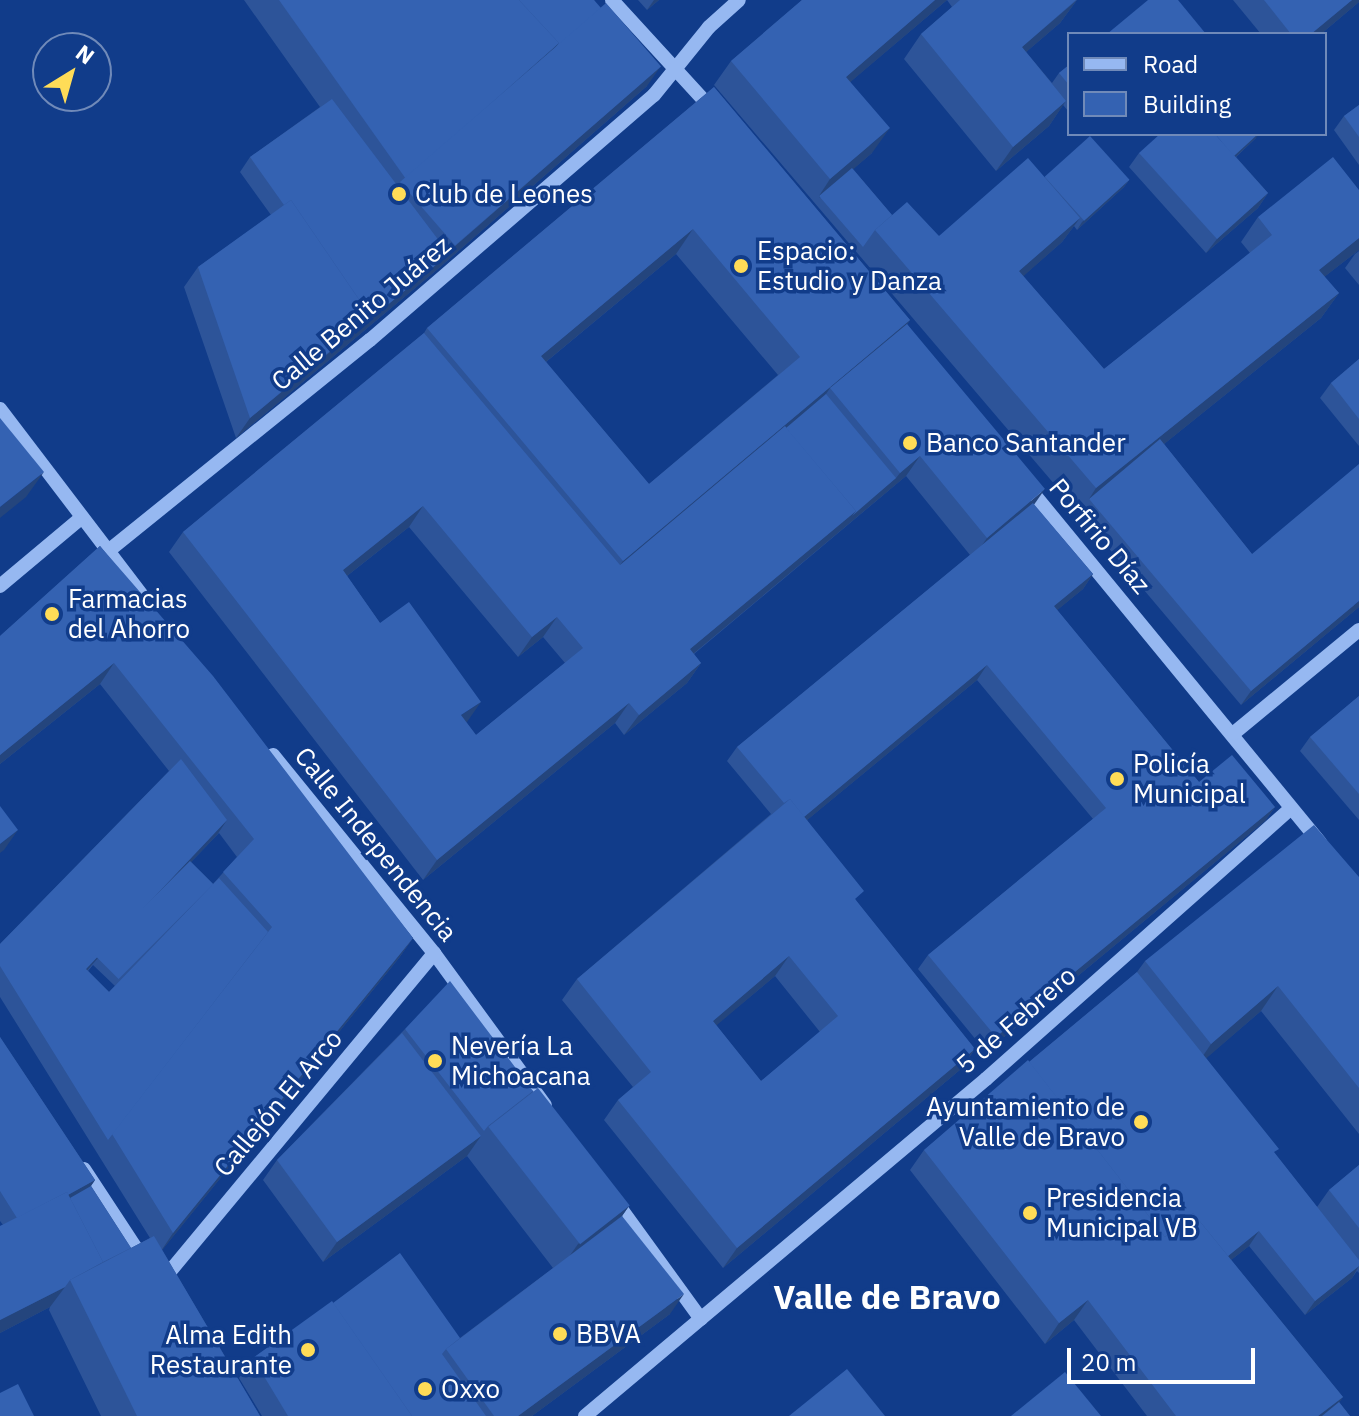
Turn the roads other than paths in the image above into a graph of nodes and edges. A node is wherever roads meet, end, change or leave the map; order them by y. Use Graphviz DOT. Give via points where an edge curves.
graph roads {
  1 [pos="612,0"];
  2 [pos="739,0"];
  3 [pos="674,70"];
  4 [pos="721,120"];
  5 [pos="0,409"];
  6 [pos="1019,475"];
  7 [pos="81,518"];
  8 [pos="107,552"];
  9 [pos="0,586"];
  10 [pos="157,613"];
  11 [pos="1359,630"];
  12 [pos="1234,733"];
  13 [pos="266,746"];
  14 [pos="1291,808"];
  15 [pos="1330,854"];
  16 [pos="434,953"];
  17 [pos="554,1117"];
  18 [pos="75,1157"];
  19 [pos="600,1180"];
  20 [pos="701,1319"];
  21 [pos="585,1416"];
  1 -- 3 [label="street"];
  2 -- 3 [label="street, Calle Benito Juárez"];
  3 -- 4 [label="street"];
  3 -- 8 [label="street, Calle Benito Juárez" via="654,95 370,340"];
  5 -- 7 [label="street"];
  6 -- 12 [label="street, Porfirio Díaz"];
  7 -- 8 [label="street"];
  7 -- 9 [label="street"];
  8 -- 10 [label="street"];
  11 -- 12 [label="street"];
  12 -- 14 [label="street, Porfirio Díaz"];
  13 -- 16 [label="street, Calle Independencia"];
  14 -- 15 [label="street, Porfirio Díaz"];
  14 -- 20 [label="street, 5 de Febrero" via="986,1079"];
  16 -- 17 [label="street, Calle Independencia"];
  16 -- 18 [label="street, Callejón El Arco" via="163,1291"];
  19 -- 20 [label="street"];
  20 -- 21 [label="street, 5 de Febrero"];
}
